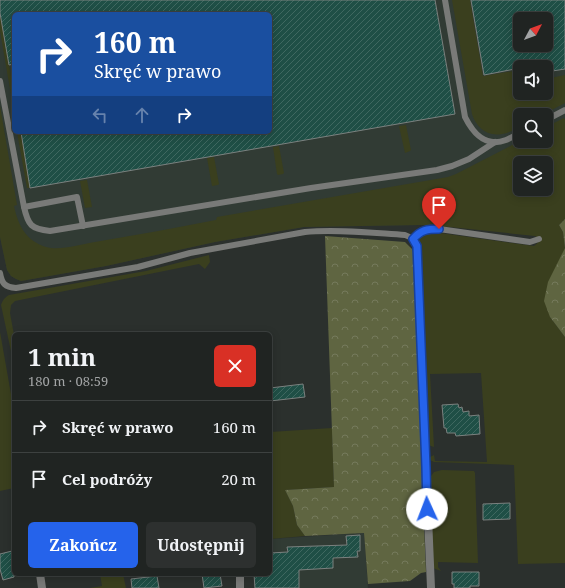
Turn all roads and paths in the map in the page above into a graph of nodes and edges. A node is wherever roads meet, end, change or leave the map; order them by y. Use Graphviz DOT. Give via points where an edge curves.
graph roads {
  1 [pos="445,0"];
  2 [pos="0,81"];
  3 [pos="565,110"];
  4 [pos="553,116"];
  5 [pos="513,136"];
  6 [pos="495,142"];
  7 [pos="24,207"];
  8 [pos="83,226"];
  9 [pos="413,239"];
  10 [pos="538,239"];
  11 [pos="0,273"];
  12 [pos="426,494"];
  13 [pos="40,576"];
  14 [pos="240,576"];
  15 [pos="42,588"];
  16 [pos="240,588"];
  17 [pos="431,588"];
  1 -- 6 [label="lane" via="465,117 478,136"];
  2 -- 7 [label="lane"];
  3 -- 4 [label="lane"];
  5 -- 6 [label="lane"];
  6 -- 8 [label="lane" via="469,158 436,170"];
  7 -- 8 [label="lane" via="31,225 39,230"];
  7 -- 8 [label="lane" via="77,197"];
  9 -- 10 [label="lane" via="424,230 439,229 530,242"];
  9 -- 11 [label="lane" via="405,235 305,232 213,248 138,267 16,288 4,284"];
  9 -- 12 [label="lane" via="417,246"];
  12 -- 17 [label="street"];
  13 -- 15 [label="street"];
  14 -- 16 [label="street"];
}
